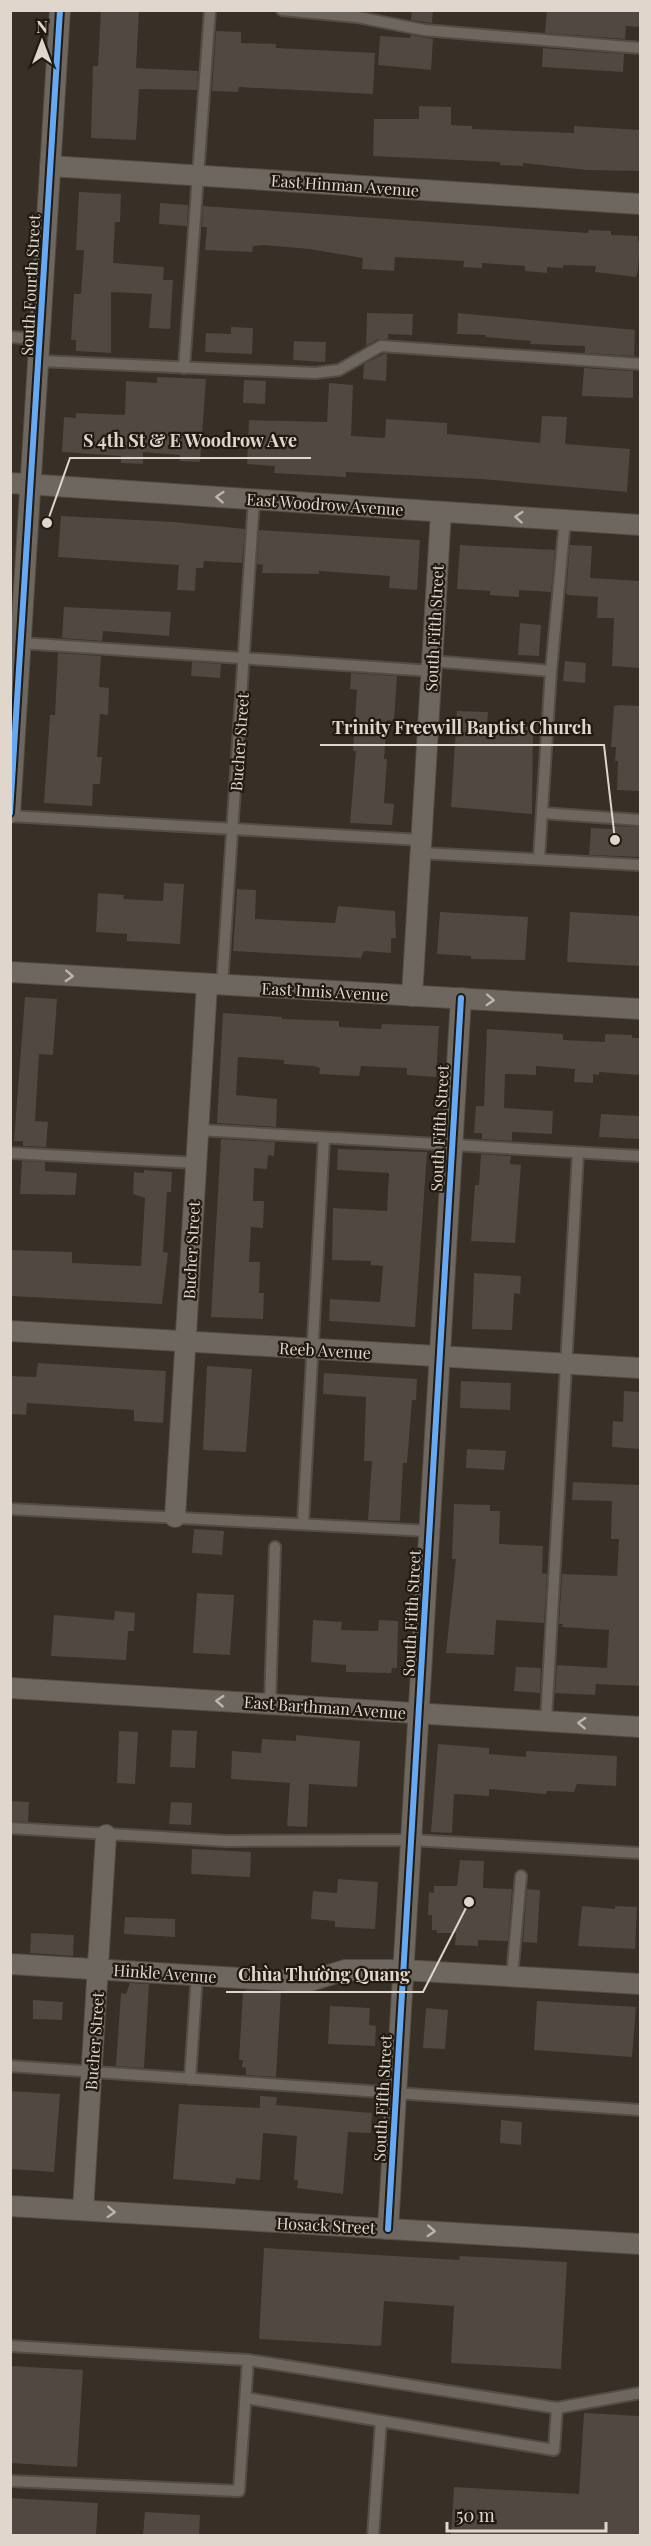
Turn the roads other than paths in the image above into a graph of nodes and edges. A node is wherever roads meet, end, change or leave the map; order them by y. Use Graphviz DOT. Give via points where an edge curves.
graph roads {
  1 [pos="60,10"];
  2 [pos="210,10"];
  3 [pos="282,10"];
  4 [pos="640,48"];
  5 [pos="50,166"];
  6 [pos="198,176"];
  7 [pos="640,204"];
  8 [pos="10,337"];
  9 [pos="40,339"];
  10 [pos="39,362"];
  11 [pos="640,364"];
  12 [pos="184,368"];
  13 [pos="10,483"];
  14 [pos="32,484"];
  15 [pos="254,499"];
  16 [pos="441,512"];
  17 [pos="565,520"];
  18 [pos="640,525"];
  19 [pos="17,609"];
  20 [pos="21,643"];
  21 [pos="244,658"];
  22 [pos="432,666"];
  23 [pos="551,672"];
  24 [pos="542,813"];
  25 [pos="10,814"];
  26 [pos="640,820"];
  27 [pos="233,829"];
  28 [pos="421,847"];
  29 [pos="539,858"];
  30 [pos="640,866"];
  31 [pos="10,972"];
  32 [pos="215,984"];
  33 [pos="412,996"];
  34 [pos="461,998"];
  35 [pos="640,1009"];
  36 [pos="199,1130"];
  37 [pos="324,1138"];
  38 [pos="452,1145"];
  39 [pos="10,1153"];
  40 [pos="578,1153"];
  41 [pos="640,1156"];
  42 [pos="196,1163"];
  43 [pos="10,1331"];
  44 [pos="186,1341"];
  45 [pos="312,1349"];
  46 [pos="439,1356"];
  47 [pos="568,1364"];
  48 [pos="640,1368"];
  49 [pos="10,1509"];
  50 [pos="175,1517"];
  51 [pos="303,1524"];
  52 [pos="429,1531"];
  53 [pos="275,1547"];
  54 [pos="10,1688"];
  55 [pos="270,1704"];
  56 [pos="418,1713"];
  57 [pos="546,1721"];
  58 [pos="640,1727"];
  59 [pos="10,1828"];
  60 [pos="106,1835"];
  61 [pos="411,1840"];
  62 [pos="640,1853"];
  63 [pos="521,1876"];
  64 [pos="10,1964"];
  65 [pos="98,1969"];
  66 [pos="403,1970"];
  67 [pos="197,1975"];
  68 [pos="512,1976"];
  69 [pos="640,1984"];
  70 [pos="10,2066"];
  71 [pos="92,2072"];
  72 [pos="190,2079"];
  73 [pos="396,2093"];
  74 [pos="640,2110"];
  75 [pos="10,2206"];
  76 [pos="83,2210"];
  77 [pos="388,2229"];
  78 [pos="640,2244"];
  79 [pos="10,2346"];
  80 [pos="248,2360"];
  81 [pos="640,2393"];
  82 [pos="246,2398"];
  83 [pos="557,2408"];
  84 [pos="381,2421"];
  85 [pos="10,2481"];
  86 [pos="373,2535"];
  1 -- 5 [label="street, South Fourth Street"];
  2 -- 6 [label="lane"];
  3 -- 4 [label="lane" via="357,17 424,30"];
  5 -- 6 [label="street, East Hinman Avenue"];
  5 -- 9 [label="street, South Fourth Street"];
  6 -- 7 [label="street, East Hinman Avenue"];
  6 -- 12 [label="lane"];
  8 -- 9 [label="lane"];
  9 -- 10 [label="street, South Fourth Street"];
  10 -- 12 [label="lane"];
  10 -- 14 [label="street, South Fourth Street"];
  11 -- 12 [label="lane" via="381,346 339,370 315,373"];
  13 -- 14 [label="street, East Woodrow Avenue"];
  15 -- 14 [label="street, East Woodrow Avenue, one-way"];
  14 -- 19 [label="street, South Fourth Street"];
  15 -- 16 [label="street, East Woodrow Avenue"];
  15 -- 21 [label="lane, Bucher Street"];
  17 -- 16 [label="street, East Woodrow Avenue, one-way"];
  16 -- 22 [label="street, South Fifth Street"];
  17 -- 18 [label="street, East Woodrow Avenue"];
  17 -- 23 [label="lane"];
  19 -- 20 [label="street, South Fourth Street"];
  20 -- 21 [label="lane"];
  20 -- 25 [label="street, South Fourth Street"];
  21 -- 22 [label="lane"];
  21 -- 27 [label="lane, Bucher Street"];
  22 -- 23 [label="lane"];
  22 -- 28 [label="street, South Fifth Street"];
  23 -- 24 [label="lane"];
  24 -- 26 [label="lane"];
  24 -- 29 [label="lane"];
  25 -- 27 [label="lane"];
  27 -- 28 [label="lane"];
  27 -- 32 [label="lane, Bucher Street"];
  28 -- 29 [label="lane"];
  28 -- 33 [label="street, South Fifth Street"];
  29 -- 30 [label="lane"];
  31 -- 32 [label="street, East Innis Avenue, one-way"];
  32 -- 33 [label="street, East Innis Avenue"];
  32 -- 36 [label="street, Bucher Street"];
  33 -- 34 [label="street, East Innis Avenue"];
  34 -- 35 [label="street, East Innis Avenue, one-way"];
  34 -- 38 [label="street, South Fifth Street"];
  36 -- 37 [label="lane"];
  36 -- 42 [label="street, Bucher Street"];
  37 -- 38 [label="lane"];
  37 -- 45 [label="lane"];
  38 -- 40 [label="lane"];
  38 -- 46 [label="street, South Fifth Street"];
  39 -- 42 [label="lane"];
  40 -- 41 [label="lane"];
  40 -- 47 [label="lane"];
  42 -- 44 [label="street, Bucher Street"];
  43 -- 44 [label="street, Reeb Avenue"];
  44 -- 45 [label="street, Reeb Avenue"];
  44 -- 50 [label="street, Bucher Street"];
  45 -- 46 [label="street, Reeb Avenue"];
  45 -- 51 [label="lane"];
  46 -- 47 [label="street, Reeb Avenue"];
  46 -- 52 [label="street, South Fifth Street"];
  47 -- 48 [label="street, Reeb Avenue"];
  47 -- 57 [label="lane"];
  49 -- 50 [label="lane"];
  50 -- 51 [label="lane"];
  51 -- 52 [label="lane"];
  52 -- 56 [label="street, South Fifth Street"];
  53 -- 55 [label="lane"];
  55 -- 54 [label="street, East Barthman Avenue, one-way"];
  55 -- 56 [label="street, East Barthman Avenue"];
  56 -- 57 [label="street, East Barthman Avenue"];
  56 -- 61 [label="street, South Fifth Street"];
  58 -- 57 [label="street, East Barthman Avenue, one-way"];
  59 -- 60 [label="lane"];
  60 -- 61 [label="lane" via="226,1841"];
  60 -- 65 [label="street, Bucher Street"];
  61 -- 62 [label="lane"];
  61 -- 66 [label="street, South Fifth Street"];
  63 -- 68 [label="lane"];
  64 -- 65 [label="street, Hinkle Avenue"];
  65 -- 67 [label="street, Hinkle Avenue"];
  65 -- 71 [label="street, Bucher Street"];
  66 -- 67 [label="street, Hinkle Avenue" via="345,1970 307,1982"];
  66 -- 68 [label="street, Hinkle Avenue"];
  66 -- 73 [label="street, South Fifth Street"];
  67 -- 72 [label="lane"];
  68 -- 69 [label="street, Hinkle Avenue"];
  70 -- 71 [label="lane"];
  71 -- 72 [label="lane"];
  71 -- 76 [label="street, Bucher Street"];
  72 -- 73 [label="lane"];
  73 -- 74 [label="lane"];
  73 -- 77 [label="street, South Fifth Street"];
  75 -- 76 [label="street, Hosack Street"];
  76 -- 77 [label="street, Hosack Street, one-way"];
  77 -- 78 [label="street, Hosack Street, one-way"];
  79 -- 80 [label="lane"];
  80 -- 82 [label="lane"];
  80 -- 83 [label="lane"];
  81 -- 83 [label="lane"];
  82 -- 84 [label="lane"];
  82 -- 85 [label="lane" via="239,2491"];
  83 -- 84 [label="lane" via="554,2450"];
  84 -- 86 [label="lane"];
}
